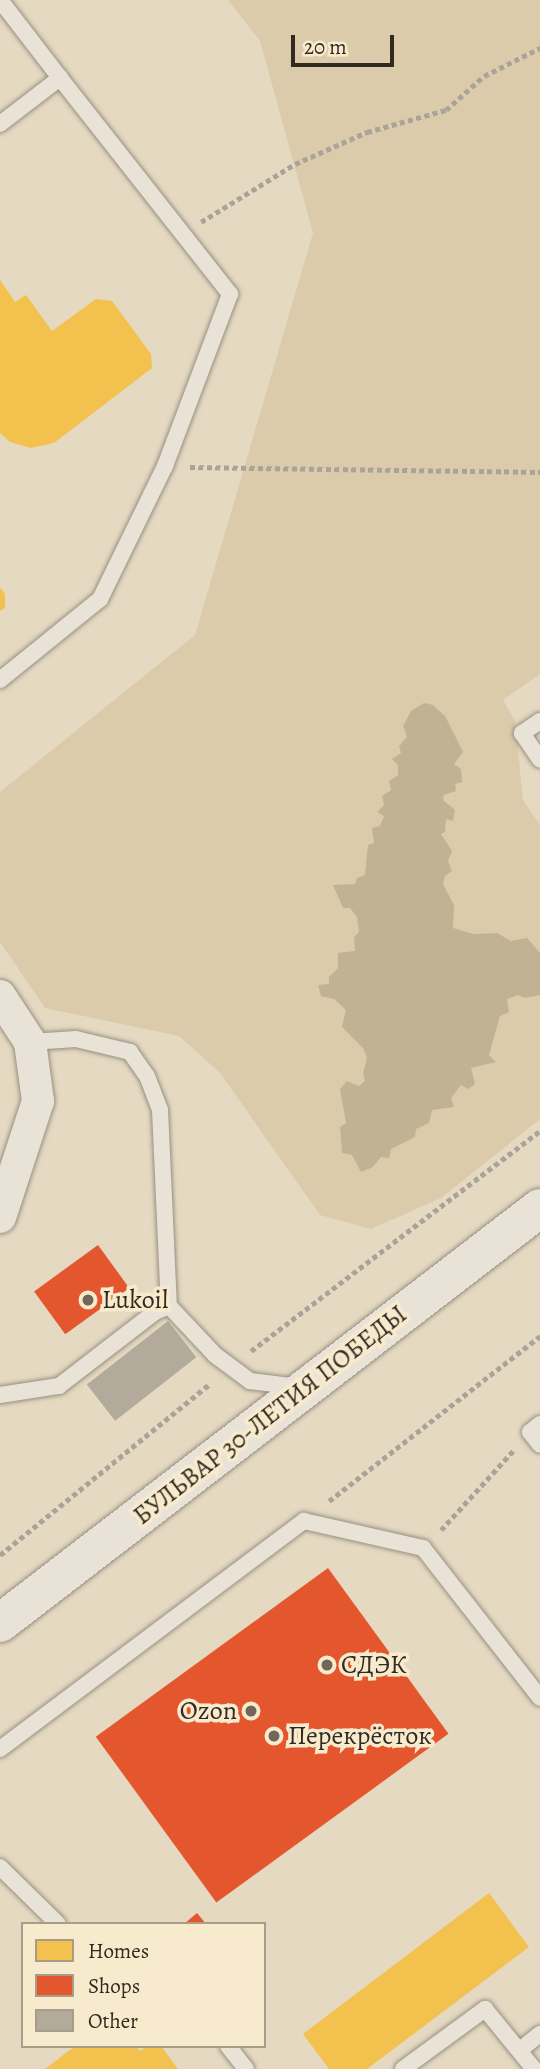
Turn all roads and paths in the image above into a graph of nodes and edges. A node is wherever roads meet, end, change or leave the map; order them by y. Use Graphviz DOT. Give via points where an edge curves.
graph roads {
  1 [pos="0,0"];
  2 [pos="540,48"];
  3 [pos="60,79"];
  4 [pos="0,124"];
  5 [pos="182,233"];
  6 [pos="165,466"];
  7 [pos="540,472"];
  8 [pos="0,680"];
  9 [pos="540,721"];
  10 [pos="540,760"];
  11 [pos="0,996"];
  12 [pos="30,1042"];
  13 [pos="540,1131"];
  14 [pos="540,1208"];
  15 [pos="0,1217"];
  16 [pos="169,1306"];
  17 [pos="540,1336"];
  18 [pos="231,1367"];
  19 [pos="304,1387"];
  20 [pos="0,1395"];
  21 [pos="537,1434"];
  22 [pos="304,1521"];
  23 [pos="424,1548"];
  24 [pos="0,1555"];
  25 [pos="0,1623"];
  26 [pos="540,1698"];
  27 [pos="0,1749"];
  28 [pos="0,1867"];
  29 [pos="56,1922"];
  30 [pos="540,2034"];
  31 [pos="230,2048"];
  32 [pos="520,2050"];
  33 [pos="246,2069"];
  34 [pos="403,2069"];
  35 [pos="534,2069"];
  1 -- 3 [label="lane"];
  2 -- 5 [label="path" via="484,76 446,110 367,132 295,164"];
  3 -- 4 [label="lane"];
  3 -- 5 [label="lane"];
  5 -- 6 [label="lane" via="230,294"];
  6 -- 7 [label="path"];
  6 -- 8 [label="lane" via="100,599"];
  9 -- 10 [label="lane" via="522,733"];
  11 -- 12 [label="street"];
  12 -- 15 [label="street" via="38,1101"];
  12 -- 16 [label="lane" via="76,1039 102,1043 130,1052 147,1076 160,1110"];
  13 -- 18 [label="path"];
  14 -- 19 [label="main road, БУЛЬВАР 30-ЛЕТИЯ ПОБЕДЫ"];
  16 -- 18 [label="lane"];
  16 -- 20 [label="lane" via="59,1387"];
  17 -- 22 [label="path"];
  18 -- 19 [label="lane" via="250,1381"];
  18 -- 24 [label="path"];
  19 -- 25 [label="main road, БУЛЬВАР 30-ЛЕТИЯ ПОБЕДЫ"];
  21 -- 23 [label="path"];
  22 -- 23 [label="lane"];
  22 -- 27 [label="lane"];
  23 -- 26 [label="lane"];
  28 -- 29 [label="lane"];
  30 -- 32 [label="lane"];
  31 -- 33 [label="lane"];
  32 -- 34 [label="lane" via="485,2009"];
  32 -- 35 [label="lane"];
}
